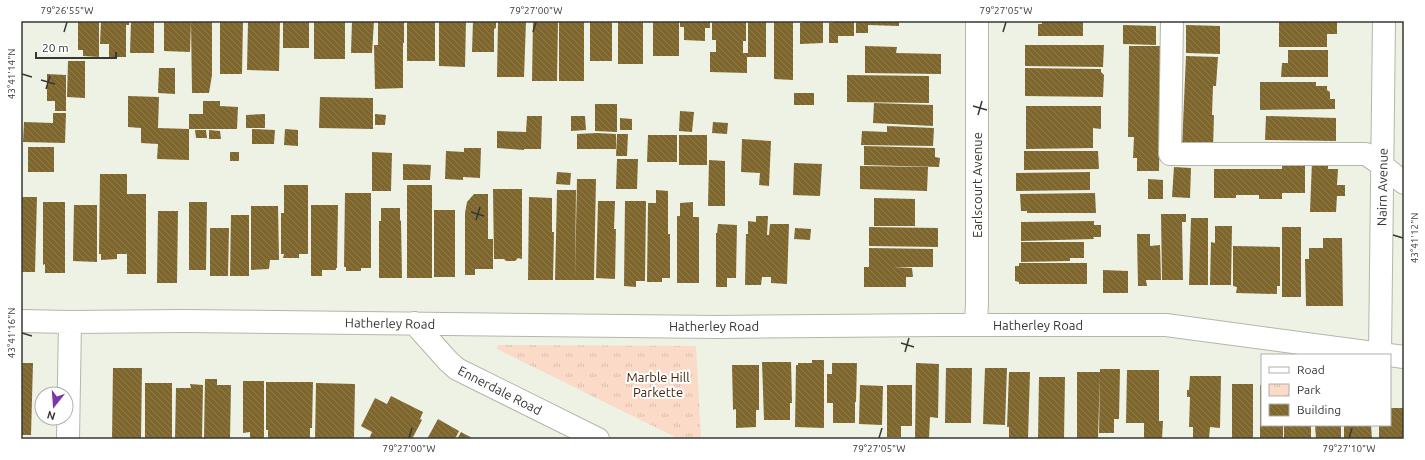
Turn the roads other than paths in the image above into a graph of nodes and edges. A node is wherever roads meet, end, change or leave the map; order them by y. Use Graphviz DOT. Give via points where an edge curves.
graph roads {
  1 [pos="977,21"];
  2 [pos="1172,21"];
  3 [pos="1384,21"];
  4 [pos="1382,164"];
  5 [pos="1404,183"];
  6 [pos="21,320"];
  7 [pos="70,322"];
  8 [pos="414,323"];
  9 [pos="976,325"];
  10 [pos="1380,353"];
  11 [pos="1386,354"];
  12 [pos="1391,355"];
  13 [pos="1404,357"];
  14 [pos="68,439"];
  15 [pos="598,439"];
  1 -- 9 [label="street, Earlscourt Avenue"];
  2 -- 4 [label="street" via="1170,154 1366,154"];
  3 -- 4 [label="street, Nairn Avenue"];
  4 -- 5 [label="street"];
  4 -- 10 [label="street, Nairn Avenue"];
  6 -- 7 [label="street, Hatherley Road"];
  7 -- 8 [label="street, Hatherley Road"];
  7 -- 14 [label="street"];
  8 -- 9 [label="street, Hatherley Road" via="717,327"];
  8 -- 15 [label="street, Ennerdale Road" via="457,369"];
  9 -- 10 [label="street, Hatherley Road" via="1166,325"];
  10 -- 11 [label="street, Hatherley Road"];
  12 -- 13 [label="street, Hatherley Road"];
}
